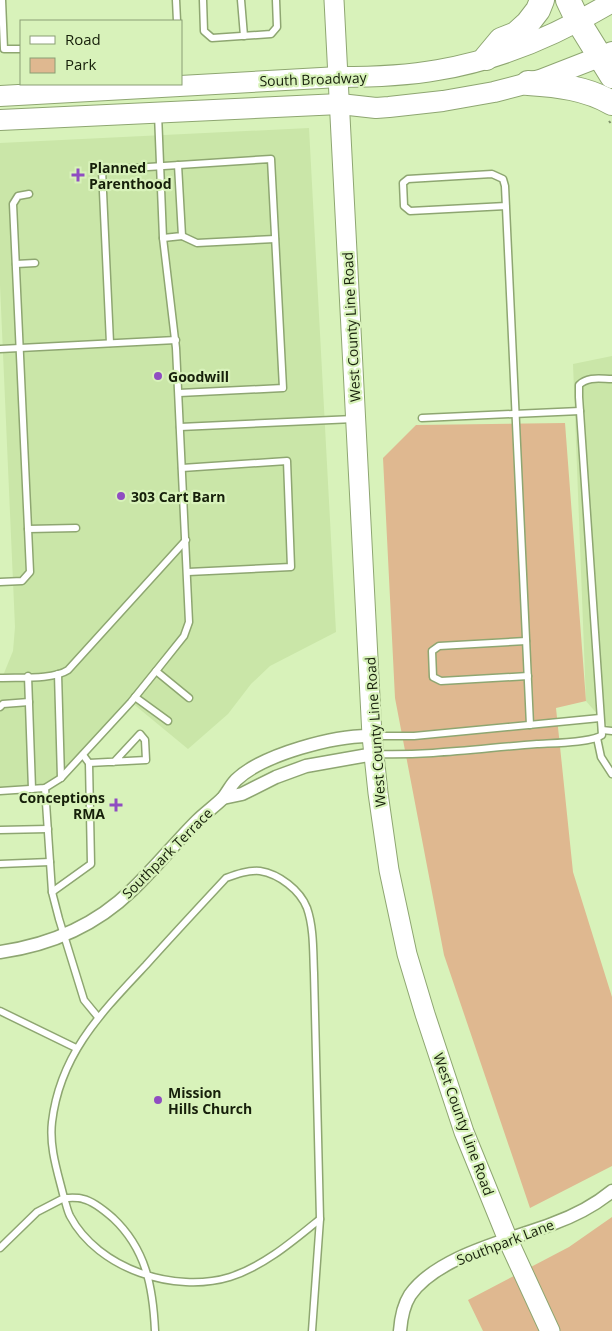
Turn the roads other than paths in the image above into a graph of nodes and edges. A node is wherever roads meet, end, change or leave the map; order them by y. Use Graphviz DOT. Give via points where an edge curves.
graph roads {
  1 [pos="2,0"];
  2 [pos="176,0"];
  3 [pos="203,0"];
  4 [pos="241,0"];
  5 [pos="276,0"];
  6 [pos="334,0"];
  7 [pos="542,0"];
  8 [pos="568,0"];
  9 [pos="612,2"];
  10 [pos="177,20"];
  11 [pos="578,21"];
  12 [pos="244,36"];
  13 [pos="20,49"];
  14 [pos="486,58"];
  15 [pos="608,62"];
  16 [pos="339,77"];
  17 [pos="528,83"];
  18 [pos="181,85"];
  19 [pos="182,85"];
  20 [pos="0,96"];
  21 [pos="612,103"];
  22 [pos="340,104"];
  23 [pos="158,112"];
  24 [pos="0,120"];
  25 [pos="178,165"];
  26 [pos="160,166"];
  27 [pos="29,194"];
  28 [pos="506,206"];
  29 [pos="182,236"];
  30 [pos="163,238"];
  31 [pos="275,239"];
  32 [pos="35,263"];
  33 [pos="16,264"];
  34 [pos="176,340"];
  35 [pos="110,344"];
  36 [pos="20,348"];
  37 [pos="0,349"];
  38 [pos="612,379"];
  39 [pos="179,393"];
  40 [pos="580,410"];
  41 [pos="516,412"];
  42 [pos="422,418"];
  43 [pos="356,419"];
  44 [pos="180,427"];
  45 [pos="182,468"];
  46 [pos="76,528"];
  47 [pos="28,529"];
  48 [pos="186,540"];
  49 [pos="188,572"];
  50 [pos="0,582"];
  51 [pos="526,642"];
  52 [pos="156,671"];
  53 [pos="58,674"];
  54 [pos="28,676"];
  55 [pos="528,676"];
  56 [pos="0,678"];
  57 [pos="135,697"];
  58 [pos="189,698"];
  59 [pos="29,702"];
  60 [pos="0,707"];
  61 [pos="600,718"];
  62 [pos="168,721"];
  63 [pos="530,725"];
  64 [pos="602,730"];
  65 [pos="612,731"];
  66 [pos="597,738"];
  67 [pos="373,745"];
  68 [pos="83,755"];
  69 [pos="114,762"];
  70 [pos="89,763"];
  71 [pos="612,774"];
  72 [pos="61,778"];
  73 [pos="45,788"];
  74 [pos="32,789"];
  75 [pos="0,791"];
  76 [pos="223,798"];
  77 [pos="48,829"];
  78 [pos="0,830"];
  79 [pos="50,862"];
  80 [pos="0,864"];
  81 [pos="52,892"];
  82 [pos="65,935"];
  83 [pos="0,952"];
  84 [pos="0,1011"];
  85 [pos="98,1017"];
  86 [pos="76,1048"];
  87 [pos="612,1191"];
  88 [pos="64,1198"];
  89 [pos="320,1219"];
  90 [pos="508,1240"];
  91 [pos="0,1248"];
  92 [pos="148,1276"];
  93 [pos="155,1331"];
  94 [pos="312,1331"];
  95 [pos="400,1331"];
  96 [pos="550,1331"];
  1 -- 13 [label="lane" via="4,50"];
  2 -- 10 [label="lane"];
  3 -- 12 [label="lane" via="204,31 212,38"];
  4 -- 12 [label="lane"];
  5 -- 12 [label="lane" via="277,27 271,34"];
  6 -- 16 [label="main road, West County Line Road"];
  7 -- 14 [label="highway" via="528,23 516,34 501,40"];
  8 -- 11 [label="highway"];
  9 -- 11 [label="main road, South Broadway"];
  11 -- 14 [label="main road, South Broadway" via="533,42"];
  11 -- 15 [label="highway"];
  14 -- 16 [label="main road, South Broadway" via="420,73"];
  15 -- 17 [label="main road, South Broadway"];
  16 -- 19 [label="main road, South Broadway"];
  16 -- 22 [label="main road, West County Line Road"];
  17 -- 21 [label="highway" via="577,88"];
  17 -- 22 [label="main road, South Broadway" via="494,92 406,106 376,108"];
  18 -- 20 [label="main road, South Broadway"];
  22 -- 23 [label="main road, South Broadway"];
  22 -- 43 [label="main road, West County Line Road"];
  23 -- 24 [label="main road, South Broadway"];
  23 -- 26 [label="lane"];
  25 -- 26 [label="lane"];
  25 -- 29 [label="lane"];
  25 -- 31 [label="lane" via="271,159"];
  26 -- 30 [label="lane"];
  26 -- 35 [label="lane" via="102,170"];
  27 -- 33 [label="lane" via="18,196 13,204"];
  28 -- 28 [label="lane" via="503,179 492,174 408,178 403,183 404,206 410,211"];
  28 -- 41 [label="lane"];
  29 -- 30 [label="lane"];
  29 -- 31 [label="lane" via="197,243"];
  30 -- 34 [label="lane"];
  31 -- 39 [label="lane" via="283,388"];
  32 -- 33 [label="lane"];
  33 -- 36 [label="lane"];
  34 -- 35 [label="lane"];
  34 -- 39 [label="lane"];
  35 -- 36 [label="lane"];
  36 -- 37 [label="lane"];
  36 -- 47 [label="lane"];
  38 -- 40 [label="lane" via="583,381 580,385"];
  39 -- 44 [label="lane"];
  40 -- 41 [label="lane"];
  40 -- 61 [label="lane"];
  41 -- 42 [label="lane"];
  41 -- 51 [label="lane"];
  43 -- 44 [label="lane"];
  43 -- 67 [label="main road, West County Line Road"];
  44 -- 45 [label="lane"];
  45 -- 48 [label="lane"];
  45 -- 49 [label="lane" via="286,461 291,567"];
  46 -- 47 [label="lane"];
  47 -- 50 [label="lane" via="30,572 22,580"];
  48 -- 49 [label="lane"];
  48 -- 53 [label="lane" via="72,666"];
  49 -- 52 [label="lane" via="190,612 187,630"];
  51 -- 55 [label="lane"];
  51 -- 55 [label="lane" via="439,646 432,651 433,677 441,681"];
  52 -- 57 [label="lane"];
  52 -- 58 [label="lane"];
  53 -- 54 [label="lane"];
  53 -- 72 [label="lane"];
  54 -- 56 [label="lane"];
  54 -- 59 [label="lane"];
  55 -- 63 [label="lane"];
  57 -- 62 [label="lane"];
  57 -- 68 [label="lane"];
  59 -- 60 [label="lane"];
  59 -- 74 [label="lane"];
  61 -- 63 [label="lane"];
  61 -- 64 [label="lane"];
  63 -- 67 [label="lane" via="414,736"];
  64 -- 65 [label="lane"];
  64 -- 66 [label="lane" via="602,735"];
  66 -- 67 [label="lane" via="403,755"];
  66 -- 71 [label="lane" via="601,757"];
  67 -- 76 [label="street, Southpark Terrace" via="276,777 242,794"];
  67 -- 76 [label="street, Southpark Terrace" via="342,738 270,759 236,780"];
  67 -- 90 [label="main road, West County Line Road" via="389,870 407,954 464,1132"];
  68 -- 70 [label="lane"];
  68 -- 72 [label="lane"];
  69 -- 69 [label="lane" via="146,760 145,740 140,734"];
  69 -- 70 [label="lane"];
  70 -- 81 [label="lane" via="91,864"];
  72 -- 73 [label="lane"];
  73 -- 74 [label="lane"];
  73 -- 77 [label="lane"];
  74 -- 75 [label="lane"];
  76 -- 82 [label="street, Southpark Terrace" via="131,892 104,913"];
  77 -- 78 [label="lane"];
  77 -- 79 [label="lane"];
  79 -- 80 [label="lane"];
  79 -- 81 [label="lane"];
  81 -- 82 [label="lane"];
  82 -- 83 [label="street, Southpark Terrace" via="30,947"];
  82 -- 85 [label="lane" via="84,1000"];
  84 -- 86 [label="lane"];
  85 -- 86 [label="lane"];
  85 -- 89 [label="lane" via="226,878 260,871 279,877 295,890 306,907 312,933"];
  86 -- 88 [label="lane" via="57,1096 52,1124 53,1155"];
  87 -- 90 [label="street, Southpark Lane" via="590,1207"];
  88 -- 91 [label="lane" via="37,1212"];
  88 -- 92 [label="lane" via="70,1215 99,1250"];
  88 -- 92 [label="lane" via="84,1199 106,1211 124,1228 136,1246"];
  89 -- 92 [label="lane" via="258,1265 230,1277 172,1282"];
  89 -- 94 [label="lane"];
  90 -- 95 [label="street, Southpark Lane" via="455,1260 418,1285 405,1305"];
  90 -- 96 [label="main road, West County Line Road"];
  92 -- 93 [label="lane"];
}
